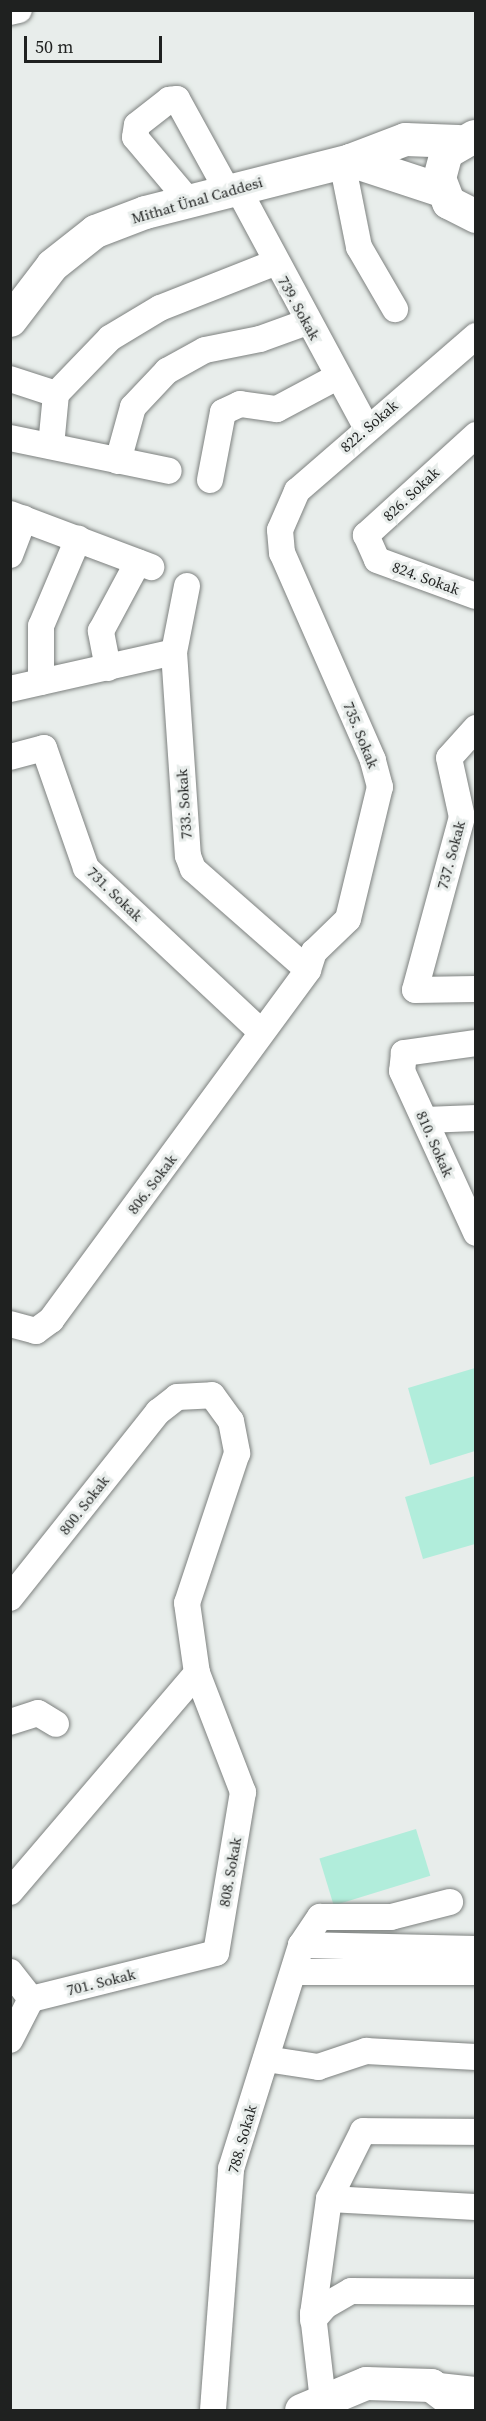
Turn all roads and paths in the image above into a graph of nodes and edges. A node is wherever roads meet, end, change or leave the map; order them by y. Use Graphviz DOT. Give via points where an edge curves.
graph roads {
  1 [pos="19,10"];
  2 [pos="10,12"];
  3 [pos="469,135"];
  4 [pos="346,161"];
  5 [pos="232,189"];
  6 [pos="441,190"];
  7 [pos="188,200"];
  8 [pos="476,216"];
  9 [pos="274,263"];
  10 [pos="395,309"];
  11 [pos="11,319"];
  12 [pos="307,322"];
  13 [pos="476,336"];
  14 [pos="338,377"];
  15 [pos="10,379"];
  16 [pos="57,394"];
  17 [pos="366,427"];
  18 [pos="476,435"];
  19 [pos="10,438"];
  20 [pos="51,446"];
  21 [pos="118,461"];
  22 [pos="169,471"];
  23 [pos="210,480"];
  24 [pos="17,516"];
  25 [pos="280,530"];
  26 [pos="78,539"];
  27 [pos="10,555"];
  28 [pos="377,560"];
  29 [pos="186,586"];
  30 [pos="476,596"];
  31 [pos="174,652"];
  32 [pos="108,668"];
  33 [pos="41,682"];
  34 [pos="10,689"];
  35 [pos="474,727"];
  36 [pos="10,757"];
  37 [pos="308,970"];
  38 [pos="476,989"];
  39 [pos="260,1031"];
  40 [pos="476,1043"];
  41 [pos="476,1119"];
  42 [pos="424,1120"];
  43 [pos="476,1233"];
  44 [pos="10,1324"];
  45 [pos="10,1598"];
  46 [pos="197,1673"];
  47 [pos="10,1722"];
  48 [pos="56,1724"];
  49 [pos="10,1892"];
  50 [pos="450,1902"];
  51 [pos="301,1945"];
  52 [pos="476,1949"];
  53 [pos="216,1953"];
  54 [pos="10,1972"];
  55 [pos="294,1972"];
  56 [pos="476,1972"];
  57 [pos="31,1999"];
  58 [pos="10,2040"];
  59 [pos="476,2057"];
  60 [pos="266,2058"];
  61 [pos="476,2133"];
  62 [pos="329,2199"];
  63 [pos="476,2207"];
  64 [pos="476,2292"];
  65 [pos="313,2320"];
  66 [pos="431,2385"];
  67 [pos="476,2390"];
  68 [pos="312,2406"];
  69 [pos="213,2410"];
  70 [pos="464,2410"];
  1 -- 2 [label="street"];
  3 -- 4 [label="main road, Mithat Ünal Caddesi" via="405,139"];
  3 -- 6 [label="main road" via="440,164"];
  4 -- 5 [label="main road, Mithat Ünal Caddesi"];
  4 -- 6 [label="main road"];
  4 -- 10 [label="street" via="359,247"];
  5 -- 7 [label="main road, Mithat Ünal Caddesi"];
  5 -- 7 [label="street, 739. Sokak" via="177,99 169,100 137,125 135,137"];
  5 -- 9 [label="street, 739. Sokak"];
  6 -- 8 [label="main road" via="458,211"];
  7 -- 11 [label="main road, Mithat Ünal Caddesi" via="95,231 52,265"];
  9 -- 12 [label="street, 739. Sokak"];
  9 -- 16 [label="street" via="160,308 110,338"];
  12 -- 14 [label="street, 739. Sokak"];
  12 -- 21 [label="street" via="260,339 205,350 167,371 133,407"];
  13 -- 17 [label="street, 822. Sokak"];
  14 -- 17 [label="street, 739. Sokak"];
  14 -- 23 [label="street" via="277,409 240,404 223,412"];
  15 -- 16 [label="street"];
  16 -- 20 [label="street"];
  17 -- 25 [label="street, 822. Sokak" via="297,491"];
  18 -- 28 [label="street, 826. Sokak" via="366,535"];
  19 -- 20 [label="street"];
  20 -- 21 [label="street"];
  21 -- 22 [label="street"];
  24 -- 26 [label="street"];
  24 -- 27 [label="street"];
  25 -- 37 [label="street, 735. Sokak" via="282,553 374,760 380,787 348,919 314,952"];
  26 -- 32 [label="street" via="145,565 101,631"];
  26 -- 33 [label="street" via="41,627"];
  28 -- 30 [label="street, 824. Sokak"];
  29 -- 31 [label="street, 733. Sokak"];
  31 -- 32 [label="street"];
  31 -- 37 [label="street, 733. Sokak" via="193,869"];
  32 -- 33 [label="street"];
  33 -- 34 [label="street"];
  35 -- 38 [label="street, 737. Sokak" via="449,758 462,818 415,990"];
  36 -- 39 [label="street, 731. Sokak" via="44,748 86,868"];
  37 -- 39 [label="street, 735. Sokak"];
  39 -- 44 [label="street, 806. Sokak" via="58,1311 36,1331"];
  40 -- 42 [label="street, 810. Sokak" via="404,1053 402,1071"];
  41 -- 42 [label="street"];
  42 -- 43 [label="street, 810. Sokak"];
  45 -- 46 [label="street, 800. Sokak" via="158,1412 177,1397 212,1395 231,1421 237,1453 187,1603"];
  46 -- 49 [label="street"];
  46 -- 53 [label="street, 808. Sokak" via="243,1792"];
  47 -- 48 [label="street" via="38,1713"];
  50 -- 51 [label="street, 788. Sokak" via="391,1917 320,1917"];
  51 -- 52 [label="street"];
  51 -- 55 [label="street, 788. Sokak"];
  53 -- 57 [label="street, 701. Sokak"];
  54 -- 57 [label="street"];
  55 -- 56 [label="street"];
  55 -- 60 [label="street, 788. Sokak"];
  57 -- 58 [label="street"];
  59 -- 60 [label="street" via="366,2051 318,2067"];
  60 -- 69 [label="street, 788. Sokak" via="231,2169"];
  61 -- 62 [label="street" via="363,2131"];
  62 -- 63 [label="street"];
  62 -- 65 [label="street"];
  64 -- 65 [label="street" via="351,2291 325,2306"];
  65 -- 68 [label="street"];
  66 -- 67 [label="street"];
  66 -- 68 [label="main road" via="366,2383"];
  66 -- 70 [label="main road"];
}
